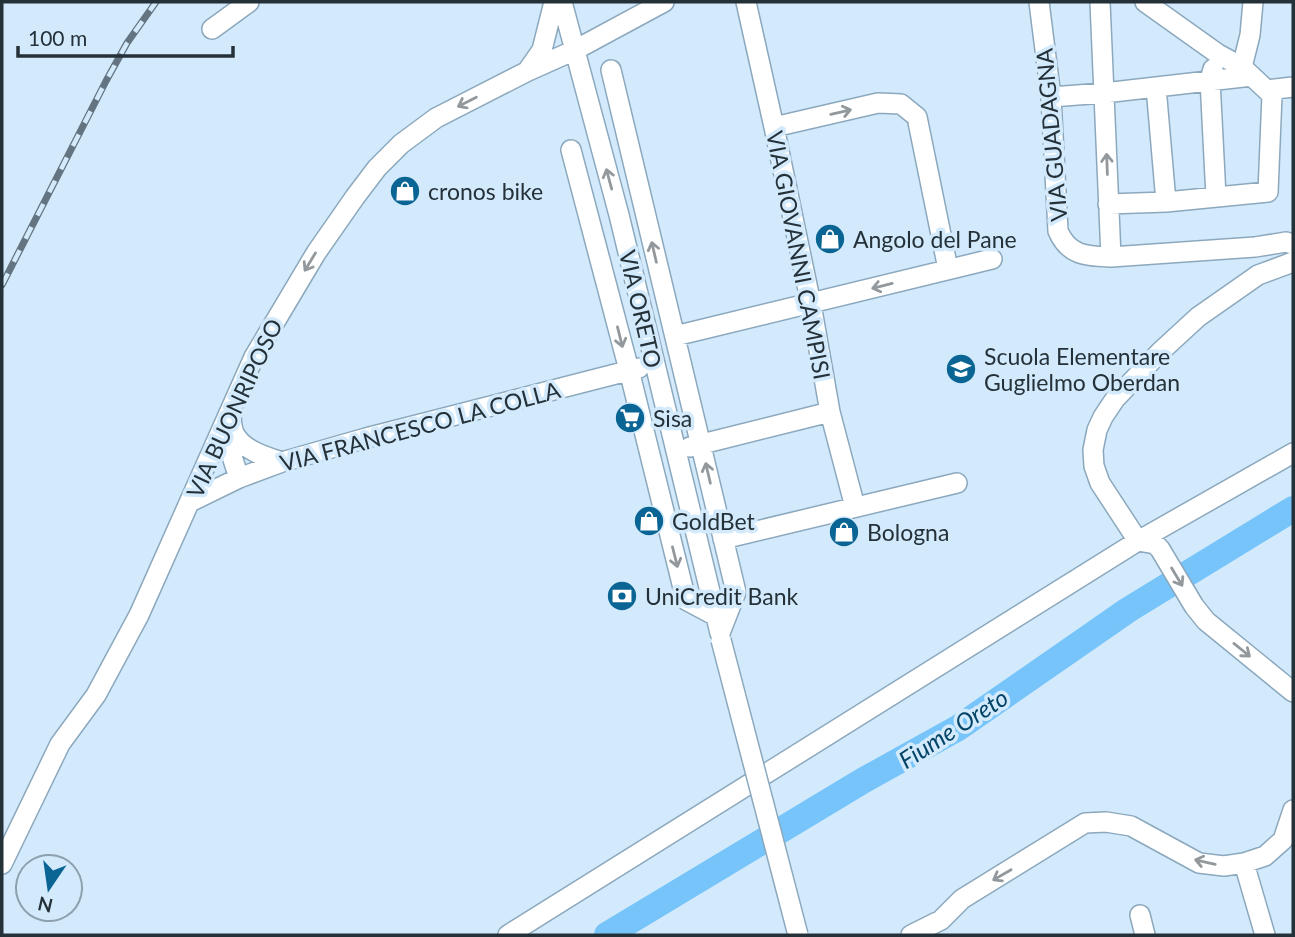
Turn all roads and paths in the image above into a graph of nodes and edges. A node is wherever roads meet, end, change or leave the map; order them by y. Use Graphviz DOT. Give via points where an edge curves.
graph roads {
  1 [pos="249,2"];
  2 [pos="554,2"];
  3 [pos="562,2"];
  4 [pos="664,2"];
  5 [pos="746,2"];
  6 [pos="1039,2"];
  7 [pos="1100,2"];
  8 [pos="1145,2"];
  9 [pos="1253,2"];
  10 [pos="212,29"];
  11 [pos="575,50"];
  12 [pos="1218,54"];
  13 [pos="611,70"];
  14 [pos="528,71"];
  15 [pos="1210,80"];
  16 [pos="1258,82"];
  17 [pos="1156,87"];
  18 [pos="1293,87"];
  19 [pos="1104,93"];
  20 [pos="1051,97"];
  21 [pos="774,127"];
  22 [pos="571,150"];
  23 [pos="1216,197"];
  24 [pos="1166,202"];
  25 [pos="1108,204"];
  26 [pos="644,210"];
  27 [pos="619,215"];
  28 [pos="591,223"];
  29 [pos="1293,244"];
  30 [pos="1111,257"];
  31 [pos="992,259"];
  32 [pos="1293,261"];
  33 [pos="948,269"];
  34 [pos="811,304"];
  35 [pos="674,336"];
  36 [pos="654,365"];
  37 [pos="629,370"];
  38 [pos="230,409"];
  39 [pos="830,412"];
  40 [pos="701,444"];
  41 [pos="675,451"];
  42 [pos="1293,453"];
  43 [pos="282,462"];
  44 [pos="239,478"];
  45 [pos="957,483"];
  46 [pos="190,502"];
  47 [pos="855,507"];
  48 [pos="723,539"];
  49 [pos="1138,541"];
  50 [pos="719,630"];
  51 [pos="1293,692"];
  52 [pos="1293,810"];
  53 [pos="1244,863"];
  54 [pos="2,864"];
  55 [pos="1140,915"];
  56 [pos="508,935"];
  57 [pos="798,935"];
  58 [pos="911,935"];
  59 [pos="1145,935"];
  60 [pos="1265,935"];
  1 -- 10 [label="street"];
  2 -- 14 [label="street" via="542,50"];
  3 -- 11 [label="street, VIA ORETO"];
  4 -- 11 [label="street, VIA BUONRIPOSO"];
  5 -- 21 [label="street, VIA GIOVANNI CAMPISI"];
  6 -- 20 [label="street, VIA GUADAGNA"];
  7 -- 19 [label="street"];
  8 -- 12 [label="street"];
  9 -- 16 [label="street" via="1250,35"];
  11 -- 14 [label="street, VIA BUONRIPOSO"];
  27 -- 11 [label="street, VIA ORETO, one-way"];
  12 -- 15 [label="street"];
  12 -- 16 [label="street"];
  13 -- 26 [label="street, VIA ORETO"];
  14 -- 38 [label="street, VIA BUONRIPOSO, one-way" via="436,118 377,168 316,253 254,356"];
  15 -- 16 [label="street"];
  15 -- 17 [label="street"];
  15 -- 23 [label="street"];
  16 -- 18 [label="street"];
  16 -- 23 [label="street" via="1268,192"];
  17 -- 19 [label="street"];
  17 -- 24 [label="street"];
  19 -- 20 [label="street"];
  25 -- 19 [label="street, one-way"];
  20 -- 30 [label="street, VIA GUADAGNA" via="1058,230 1064,244 1076,252"];
  21 -- 33 [label="street, one-way" via="878,103 901,104 917,117"];
  21 -- 34 [label="street, VIA GIOVANNI CAMPISI"];
  22 -- 28 [label="street, VIA ORETO"];
  23 -- 24 [label="street"];
  24 -- 25 [label="street"];
  25 -- 30 [label="street"];
  26 -- 27 [label="street"];
  35 -- 26 [label="street, VIA ORETO, one-way"];
  27 -- 28 [label="street"];
  27 -- 36 [label="street, VIA ORETO"];
  28 -- 37 [label="street, VIA ORETO, one-way"];
  29 -- 30 [label="street, VIA GUADAGNA"];
  31 -- 33 [label="street"];
  32 -- 49 [label="street" via="1258,275 1198,317 1115,399 1103,417 1093,450 1094,466"];
  33 -- 34 [label="street, one-way"];
  34 -- 35 [label="street"];
  34 -- 39 [label="street, VIA GIOVANNI CAMPISI"];
  35 -- 40 [label="street, VIA ORETO"];
  36 -- 37 [label="street, VIA FRANCESCO LA COLLA"];
  36 -- 41 [label="street, VIA ORETO"];
  37 -- 43 [label="street, VIA FRANCESCO LA COLLA"];
  37 -- 50 [label="street, VIA ORETO, one-way" via="686,600"];
  38 -- 43 [label="street" via="237,438"];
  38 -- 44 [label="street" via="228,444"];
  38 -- 46 [label="street, VIA BUONRIPOSO"];
  39 -- 40 [label="street"];
  39 -- 47 [label="street, VIA GIOVANNI CAMPISI"];
  40 -- 41 [label="street"];
  48 -- 40 [label="street, VIA ORETO, one-way"];
  41 -- 50 [label="street, VIA ORETO"];
  42 -- 49 [label="street"];
  43 -- 44 [label="street, VIA FRANCESCO LA COLLA"];
  44 -- 46 [label="street, VIA FRANCESCO LA COLLA"];
  45 -- 47 [label="street"];
  46 -- 54 [label="street, VIA BUONRIPOSO" via="139,615 96,695 60,744"];
  47 -- 48 [label="street"];
  48 -- 50 [label="street, VIA ORETO" via="736,592"];
  49 -- 51 [label="street, one-way" via="1160,549 1206,621"];
  49 -- 56 [label="street"];
  50 -- 57 [label="street, VIA ORETO, bridge"];
  52 -- 53 [label="street" via="1283,840 1265,856"];
  53 -- 58 [label="street, one-way" via="1199,863 1131,826 1085,823 961,899 942,920"];
  53 -- 60 [label="street"];
  55 -- 59 [label="street"];
}
